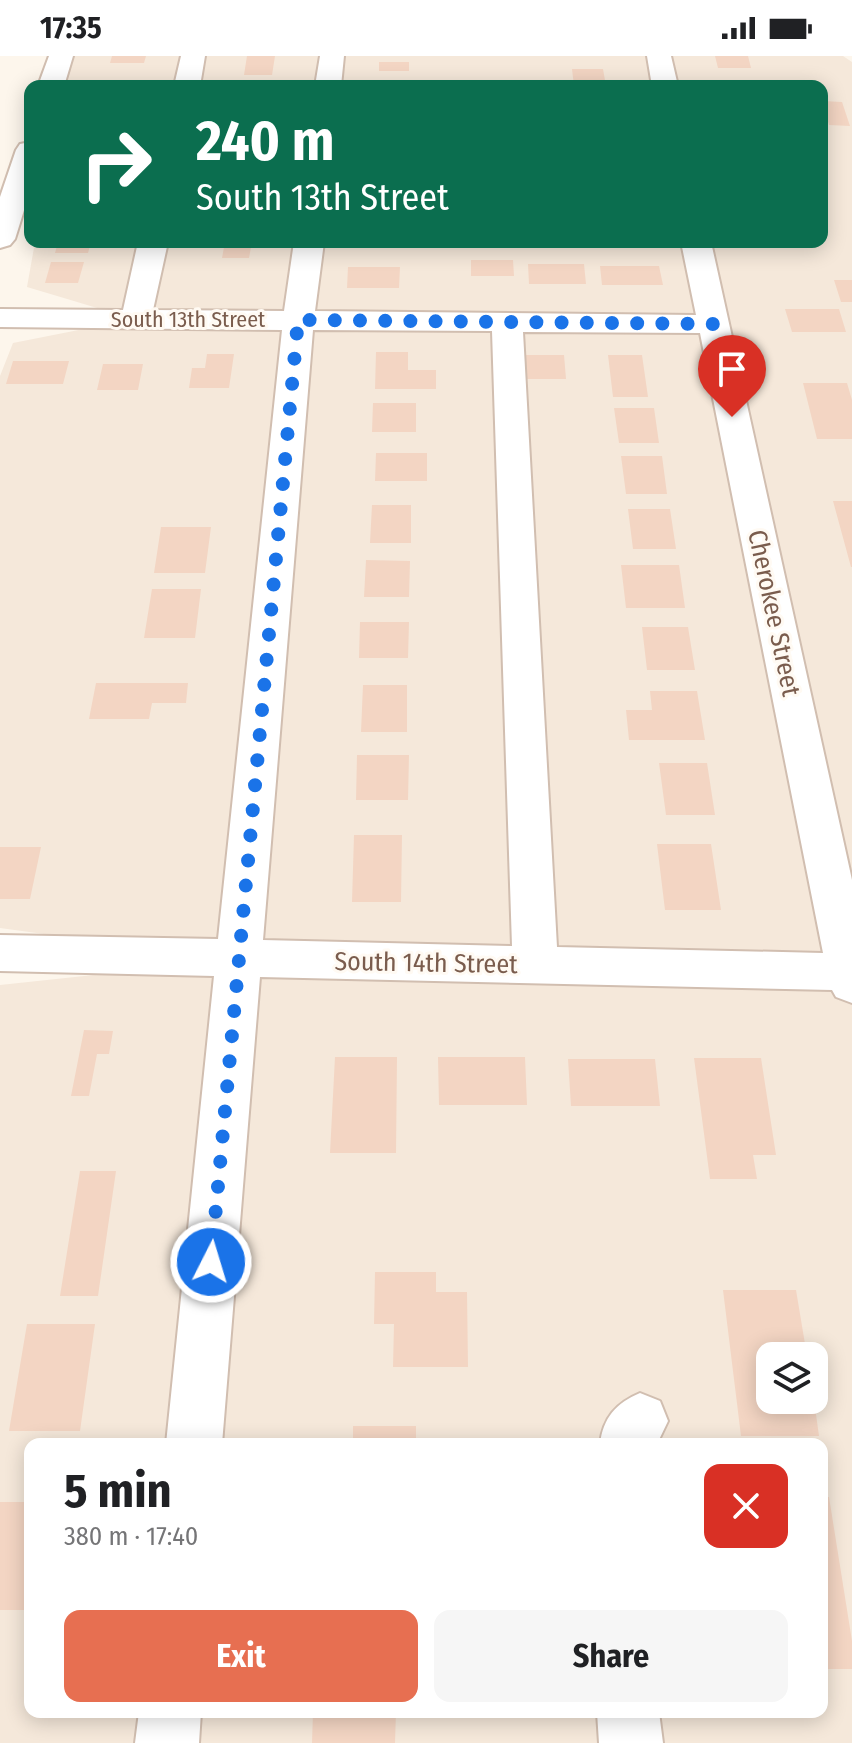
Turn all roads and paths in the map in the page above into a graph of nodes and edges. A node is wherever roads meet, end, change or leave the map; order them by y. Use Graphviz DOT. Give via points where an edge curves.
graph roads {
  1 [pos="61,56"];
  2 [pos="193,56"];
  3 [pos="332,56"];
  4 [pos="659,56"];
  5 [pos="53,80"];
  6 [pos="188,80"];
  7 [pos="329,80"];
  8 [pos="664,80"];
  9 [pos="24,168"];
  10 [pos="0,239"];
  11 [pos="152,248"];
  12 [pos="308,248"];
  13 [pos="697,248"];
  14 [pos="0,318"];
  15 [pos="136,318"];
  16 [pos="298,320"];
  17 [pos="507,322"];
  18 [pos="713,324"];
  19 [pos="0,953"];
  20 [pos="239,960"];
  21 [pos="535,965"];
  22 [pos="851,976"];
  23 [pos="195,1438"];
  24 [pos="169,1718"];
  25 [pos="629,1718"];
  26 [pos="167,1743"];
  27 [pos="631,1743"];
  1 -- 5 [label="street"];
  2 -- 6 [label="street"];
  3 -- 7 [label="street"];
  4 -- 8 [label="street"];
  9 -- 10 [label="street"];
  11 -- 15 [label="street"];
  12 -- 16 [label="street"];
  13 -- 18 [label="street, Cherokee Street"];
  14 -- 15 [label="street, South 13th Street"];
  15 -- 16 [label="street, South 13th Street"];
  16 -- 17 [label="street, South 13th Street"];
  16 -- 20 [label="street"];
  17 -- 18 [label="street, South 13th Street"];
  17 -- 21 [label="street"];
  18 -- 22 [label="street, Cherokee Street"];
  19 -- 20 [label="street, South 14th Street"];
  20 -- 21 [label="street, South 14th Street"];
  20 -- 23 [label="street"];
  21 -- 22 [label="street, South 14th Street"];
  24 -- 26 [label="street"];
  25 -- 27 [label="street"];
}
